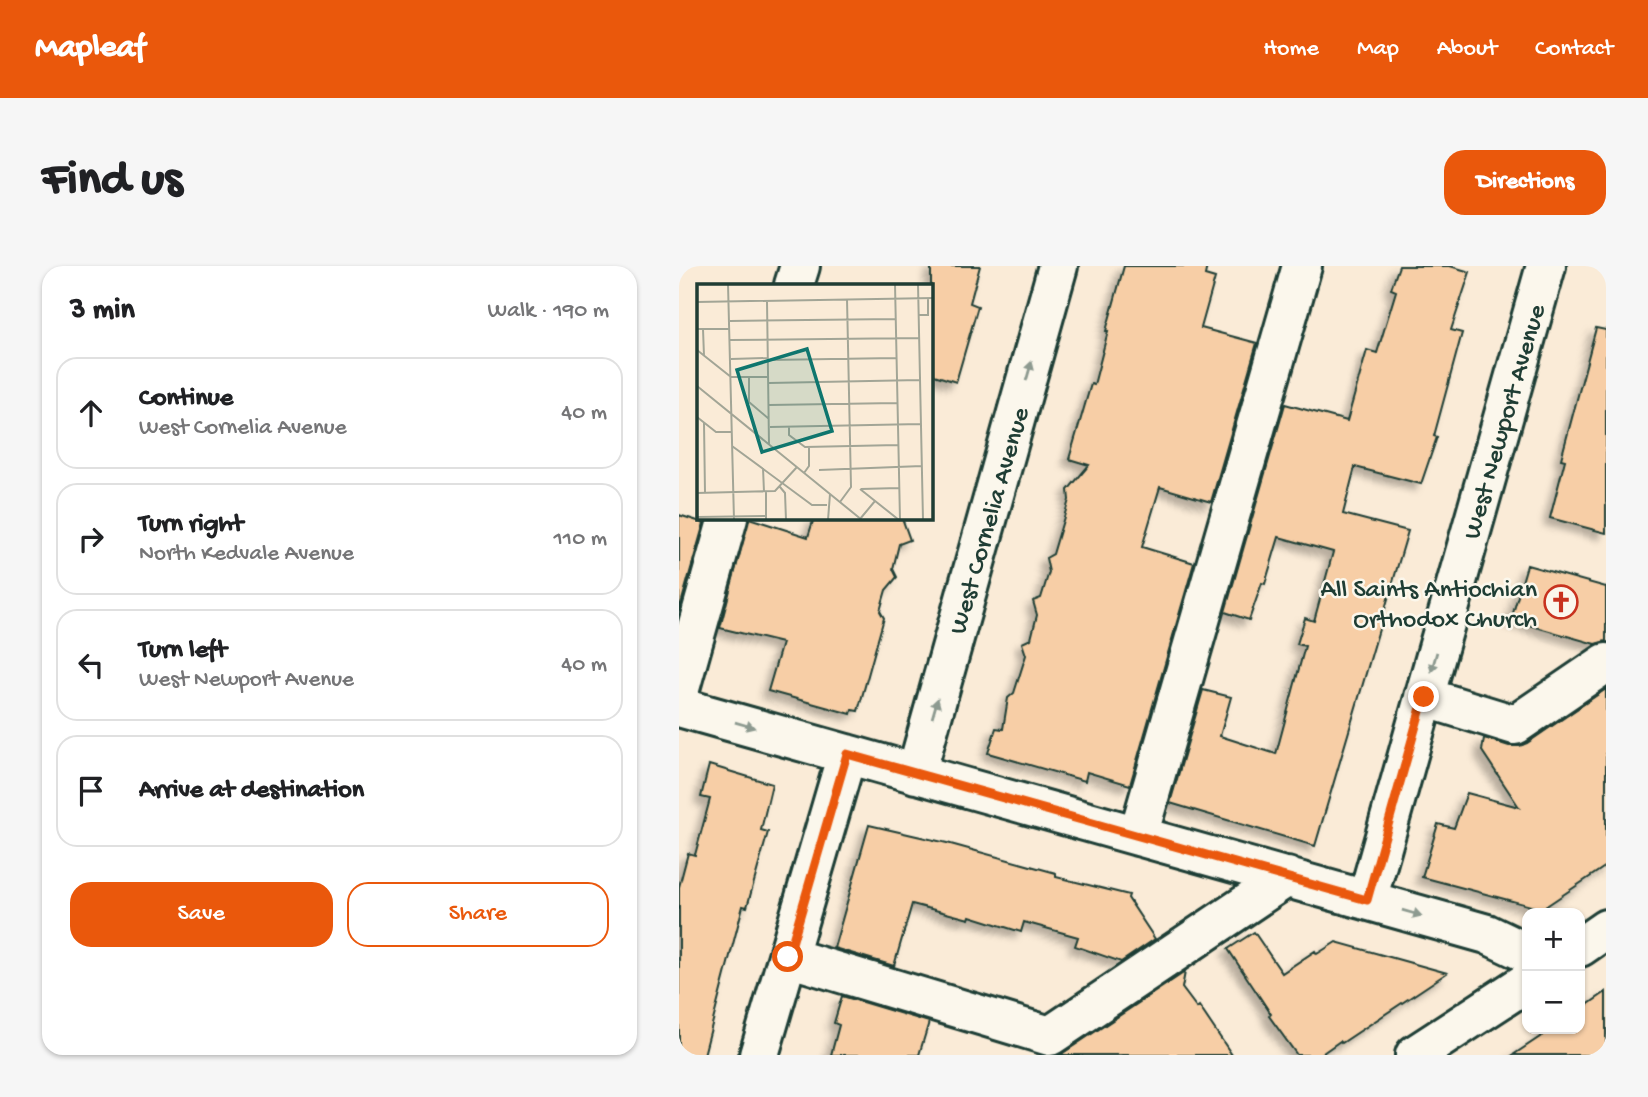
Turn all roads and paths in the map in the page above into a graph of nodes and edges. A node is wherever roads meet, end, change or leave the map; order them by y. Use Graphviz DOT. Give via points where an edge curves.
graph roads {
  1 [pos="800,266"];
  2 [pos="1058,266"];
  3 [pos="1302,266"];
  4 [pos="1546,266"];
  5 [pos="794,284"];
  6 [pos="727,520"];
  7 [pos="1606,663"];
  8 [pos="679,692"];
  9 [pos="1424,697"];
  10 [pos="679,707"];
  11 [pos="847,754"];
  12 [pos="916,774"];
  13 [pos="1138,836"];
  14 [pos="1287,877"];
  15 [pos="1367,900"];
  16 [pos="1606,929"];
  17 [pos="1585,944"];
  18 [pos="1522,951"];
  19 [pos="788,957"];
  20 [pos="1522,985"];
  21 [pos="759,1055"];
  22 [pos="1415,1055"];
  1 -- 5 [label="street"];
  12 -- 2 [label="street, West Cornelia Avenue, one-way"];
  3 -- 13 [label="street"];
  4 -- 9 [label="street, West Newport Avenue, one-way"];
  6 -- 8 [label="street"];
  7 -- 9 [label="street" via="1515,725"];
  9 -- 15 [label="street, West Newport Avenue"];
  10 -- 11 [label="street, one-way"];
  11 -- 12 [label="street"];
  11 -- 19 [label="street"];
  12 -- 13 [label="street"];
  13 -- 14 [label="street"];
  14 -- 15 [label="street"];
  14 -- 19 [label="street" via="1050,1036"];
  15 -- 18 [label="street, one-way" via="1487,934"];
  16 -- 17 [label="street"];
  19 -- 21 [label="street"];
  20 -- 22 [label="street"];
}
